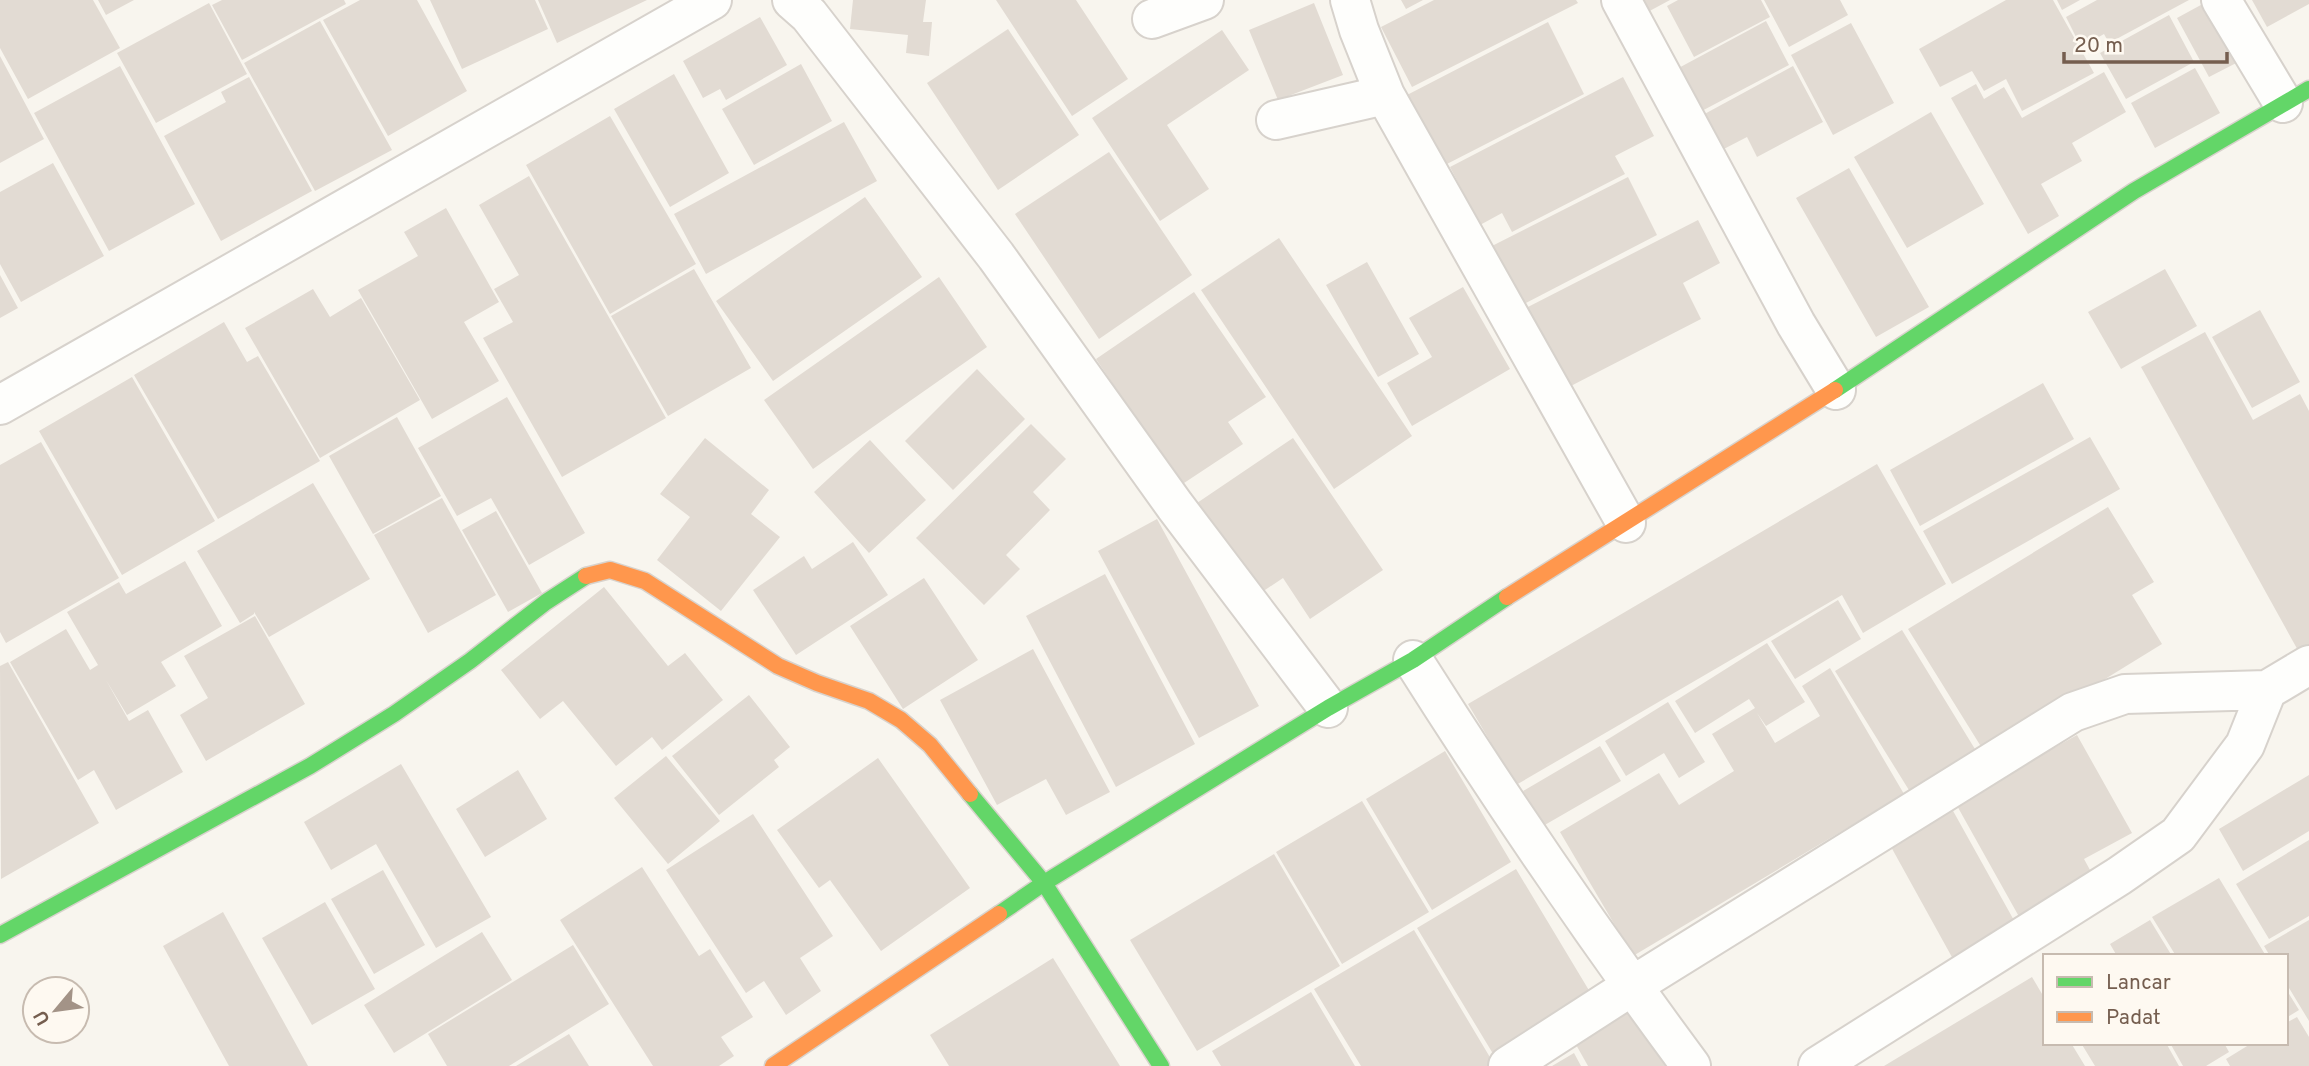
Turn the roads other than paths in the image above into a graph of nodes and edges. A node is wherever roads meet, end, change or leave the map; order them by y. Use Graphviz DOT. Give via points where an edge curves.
graph roads {
  1 [pos="712,0"];
  2 [pos="792,0"];
  3 [pos="1204,0"];
  4 [pos="1350,0"];
  5 [pos="1620,0"];
  6 [pos="2221,0"];
  7 [pos="1152,19"];
  8 [pos="1385,95"];
  9 [pos="2296,96"];
  10 [pos="1276,120"];
  11 [pos="1836,390"];
  12 [pos="0,405"];
  13 [pos="1626,523"];
  14 [pos="1413,660"];
  15 [pos="2309,665"];
  16 [pos="2267,690"];
  17 [pos="1328,708"];
  18 [pos="1044,883"];
  19 [pos="0,935"];
  20 [pos="1632,986"];
  21 [pos="773,1066"];
  22 [pos="1161,1066"];
  23 [pos="1508,1066"];
  24 [pos="1691,1066"];
  25 [pos="1818,1066"];
  1 -- 12 [label="street"];
  2 -- 17 [label="street" via="809,15 996,256 1175,506"];
  3 -- 7 [label="street"];
  4 -- 8 [label="street"];
  5 -- 11 [label="street"];
  6 -- 9 [label="street"];
  8 -- 10 [label="street"];
  8 -- 13 [label="street"];
  9 -- 11 [label="street" via="2134,191"];
  11 -- 13 [label="street"];
  13 -- 14 [label="street"];
  14 -- 17 [label="street"];
  14 -- 20 [label="street" via="1486,775"];
  15 -- 16 [label="street"];
  16 -- 20 [label="street" via="2124,694 2073,712"];
  16 -- 25 [label="street" via="2245,745 2178,835"];
  17 -- 18 [label="street"];
  18 -- 19 [label="street" via="930,745 901,720 869,701 778,667 645,581 610,570 585,576 437,684 310,766"];
  18 -- 21 [label="street"];
  18 -- 22 [label="street"];
  20 -- 23 [label="street"];
  20 -- 24 [label="street"];
}
